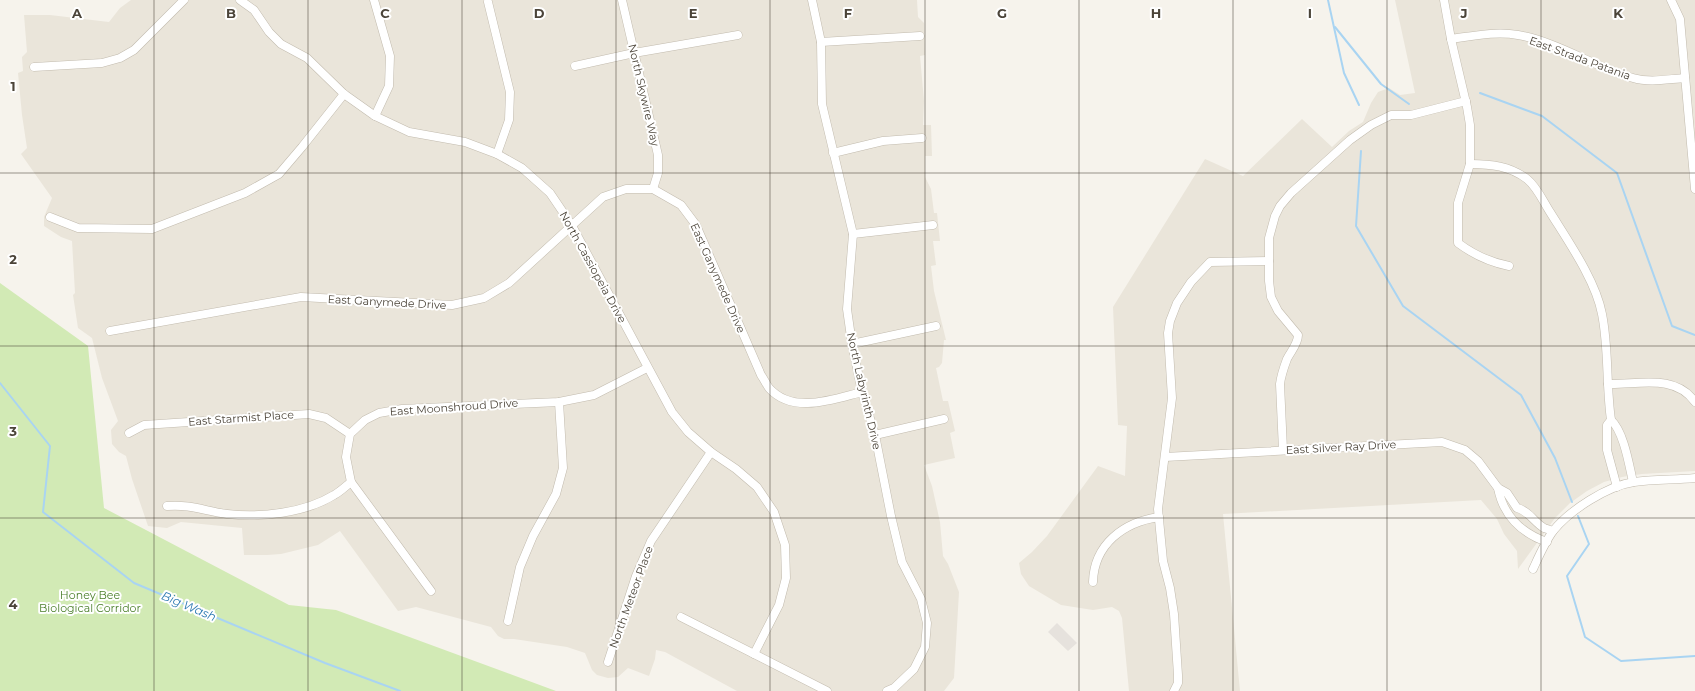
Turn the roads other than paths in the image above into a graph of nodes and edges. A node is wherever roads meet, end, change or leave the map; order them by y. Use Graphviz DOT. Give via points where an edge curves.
graph roads {
  1 [pos="184,0"];
  2 [pos="240,0"];
  3 [pos="374,0"];
  4 [pos="622,0"];
  5 [pos="812,0"];
  6 [pos="1444,0"];
  7 [pos="1671,0"];
  8 [pos="488,2"];
  9 [pos="738,35"];
  10 [pos="920,36"];
  11 [pos="1451,39"];
  12 [pos="822,42"];
  13 [pos="634,53"];
  14 [pos="575,66"];
  15 [pos="34,67"];
  16 [pos="1685,78"];
  17 [pos="344,94"];
  18 [pos="1466,101"];
  19 [pos="375,116"];
  20 [pos="922,138"];
  21 [pos="833,153"];
  22 [pos="497,154"];
  23 [pos="1470,164"];
  24 [pos="653,189"];
  25 [pos="1695,189"];
  26 [pos="50,217"];
  27 [pos="571,224"];
  28 [pos="933,225"];
  29 [pos="853,234"];
  30 [pos="1269,261"];
  31 [pos="1509,266"];
  32 [pos="936,326"];
  33 [pos="110,331"];
  34 [pos="852,344"];
  35 [pos="647,368"];
  36 [pos="1608,384"];
  37 [pos="862,392"];
  38 [pos="558,402"];
  39 [pos="1695,402"];
  40 [pos="944,419"];
  41 [pos="1611,420"];
  42 [pos="129,433"];
  43 [pos="350,434"];
  44 [pos="875,435"];
  45 [pos="1284,450"];
  46 [pos="711,452"];
  47 [pos="1165,457"];
  48 [pos="1695,478"];
  49 [pos="351,482"];
  50 [pos="1633,482"];
  51 [pos="1617,487"];
  52 [pos="1498,488"];
  53 [pos="167,506"];
  54 [pos="1159,517"];
  55 [pos="1553,531"];
  56 [pos="1547,542"];
  57 [pos="1533,569"];
  58 [pos="1093,582"];
  59 [pos="431,591"];
  60 [pos="680,617"];
  61 [pos="508,620"];
  62 [pos="754,654"];
  63 [pos="608,662"];
  64 [pos="827,691"];
  65 [pos="887,691"];
  66 [pos="1174,691"];
  1 -- 15 [label="street" via="134,50 120,58 102,63"];
  2 -- 17 [label="street, North Cassiopeia Drive" via="254,10 281,44 307,58"];
  3 -- 19 [label="street" via="390,56 389,86"];
  4 -- 13 [label="street, North Skywire Way"];
  5 -- 12 [label="street, North Labyrinth Drive"];
  6 -- 11 [label="street"];
  7 -- 16 [label="street" via="1680,19"];
  8 -- 22 [label="street" via="510,92 509,120"];
  9 -- 13 [label="street"];
  10 -- 12 [label="street"];
  11 -- 16 [label="street, East Strada Patania" via="1496,33 1518,35 1634,78 1651,81"];
  11 -- 18 [label="street"];
  12 -- 21 [label="street, North Labyrinth Drive" via="822,104"];
  13 -- 14 [label="street"];
  13 -- 24 [label="street, North Skywire Way" via="658,154 658,173"];
  16 -- 25 [label="street"];
  17 -- 19 [label="street, North Cassiopeia Drive"];
  17 -- 26 [label="street" via="279,174 245,193 152,229 78,228"];
  18 -- 23 [label="street" via="1470,125"];
  18 -- 30 [label="street" via="1411,115 1391,115 1350,140 1280,206 1271,228"];
  19 -- 22 [label="street, North Cassiopeia Drive" via="410,132 465,142"];
  20 -- 21 [label="street" via="883,141"];
  21 -- 29 [label="street, North Labyrinth Drive"];
  22 -- 27 [label="street, North Cassiopeia Drive" via="522,168 550,193"];
  23 -- 31 [label="street" via="1458,204 1458,243 1493,263"];
  23 -- 36 [label="street" via="1503,166 1528,180 1540,196 1578,260 1600,306 1606,335"];
  24 -- 27 [label="street, East Ganymede Drive" via="626,189 603,197"];
  24 -- 37 [label="street, East Ganymede Drive" via="681,205 696,225 761,375 770,389 782,398 800,404"];
  27 -- 33 [label="street, East Ganymede Drive" via="509,283 484,298 452,305 301,297"];
  27 -- 35 [label="street, North Cassiopeia Drive"];
  28 -- 29 [label="street"];
  29 -- 34 [label="street, North Labyrinth Drive" via="847,309"];
  30 -- 45 [label="street" via="1271,297 1278,311 1298,335 1280,384"];
  30 -- 47 [label="street" via="1210,262 1177,302 1168,333 1172,398"];
  32 -- 34 [label="street"];
  34 -- 37 [label="street, North Labyrinth Drive"];
  35 -- 38 [label="street, East Moonshroud Drive" via="594,395"];
  35 -- 46 [label="street, North Cassiopeia Drive" via="672,412 688,432"];
  36 -- 39 [label="street" via="1662,382 1679,388"];
  36 -- 41 [label="street"];
  37 -- 44 [label="street, North Labyrinth Drive"];
  38 -- 43 [label="street, East Moonshroud Drive" via="379,412 365,420"];
  38 -- 61 [label="street" via="563,468 556,494 533,536 520,567"];
  40 -- 44 [label="street"];
  41 -- 50 [label="street" via="1616,425 1625,449"];
  41 -- 51 [label="street" via="1608,425 1607,450"];
  42 -- 43 [label="street, East Starmist Place" via="144,425 309,414 326,418"];
  43 -- 49 [label="street" via="346,457"];
  44 -- 65 [label="street, North Labyrinth Drive" via="890,516 902,562 921,599 927,623 925,647 914,669 894,688"];
  45 -- 47 [label="street, East Silver Ray Drive"];
  45 -- 52 [label="street, East Silver Ray Drive" via="1442,442 1466,450 1478,461"];
  46 -- 62 [label="street, North Cassiopeia Drive" via="757,487 774,512 785,545 786,578 779,605"];
  46 -- 63 [label="street, North Meteor Place" via="651,541 636,576"];
  47 -- 54 [label="street" via="1159,496"];
  48 -- 50 [label="street"];
  49 -- 53 [label="street" via="334,495 315,504 284,513 251,516 181,505"];
  49 -- 59 [label="street"];
  50 -- 51 [label="street"];
  51 -- 55 [label="street" via="1582,505"];
  52 -- 55 [label="street, East Silver Ray Drive" via="1507,494 1517,508 1522,509 1543,527"];
  52 -- 56 [label="street, East Silver Ray Drive" via="1513,522 1536,538"];
  54 -- 58 [label="street" via="1143,519 1115,535 1096,562"];
  54 -- 66 [label="street" via="1163,561 1174,614 1178,675"];
  55 -- 56 [label="street"];
  56 -- 57 [label="street"];
  60 -- 62 [label="street"];
  62 -- 64 [label="street"];
}
